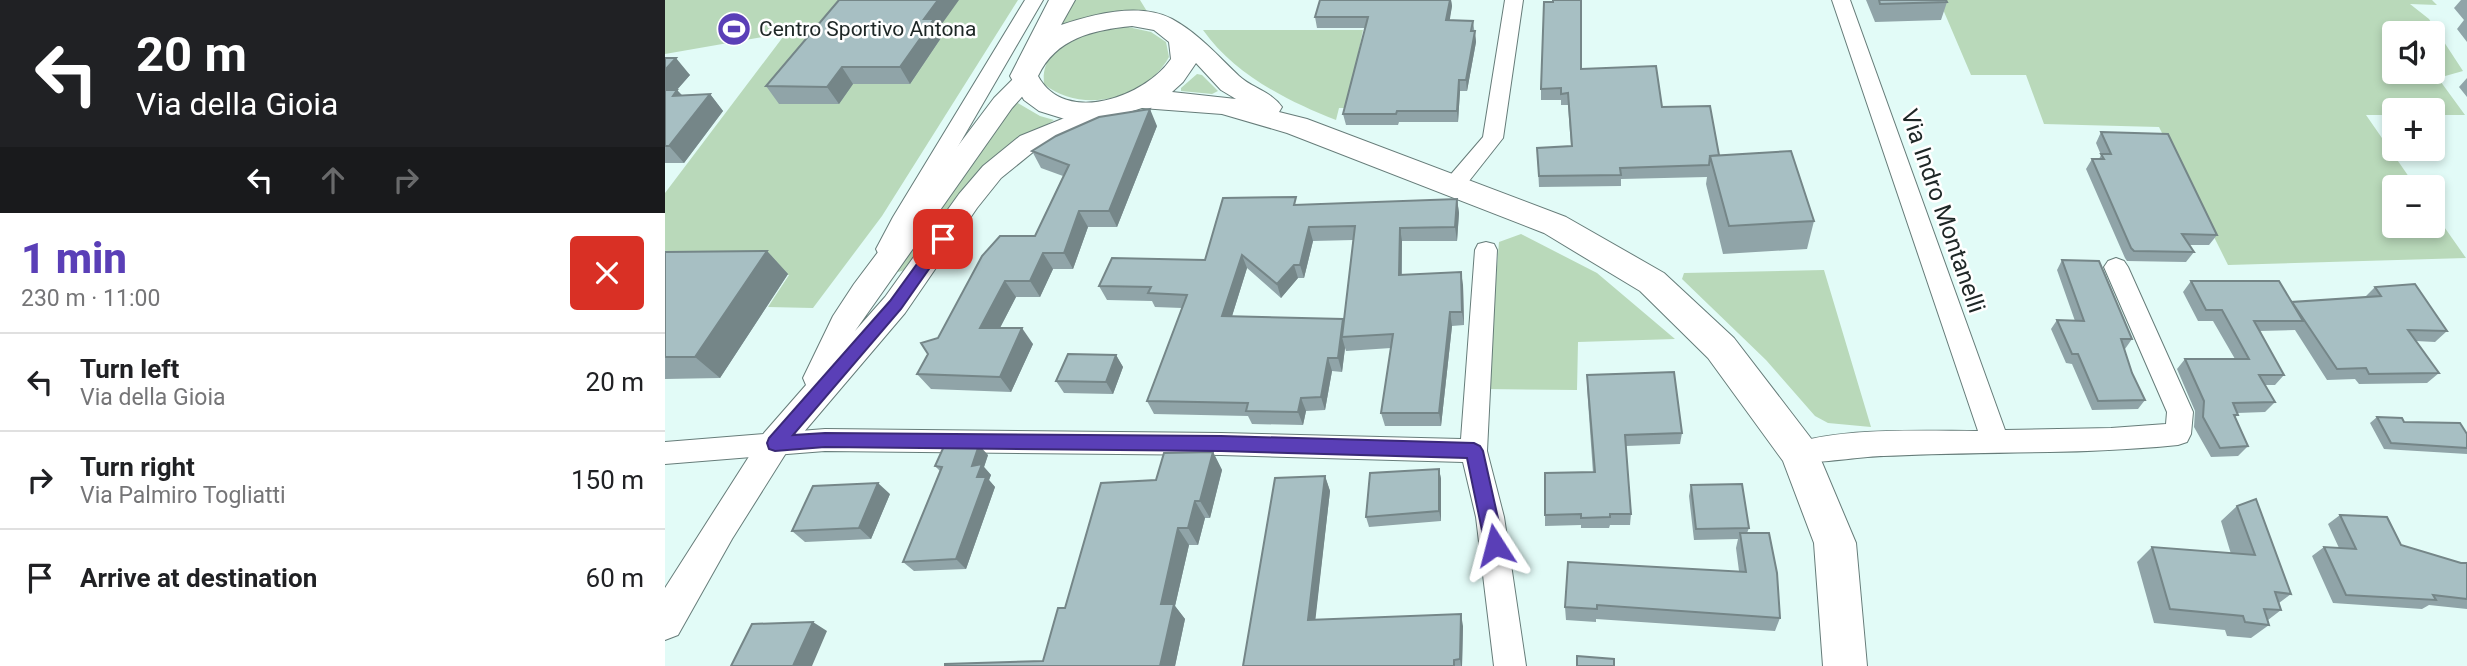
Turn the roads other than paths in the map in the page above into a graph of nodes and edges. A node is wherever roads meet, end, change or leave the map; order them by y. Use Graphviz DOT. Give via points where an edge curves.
graph roads {
  1 [pos="1034,0"];
  2 [pos="1062,0"];
  3 [pos="1514,0"];
  4 [pos="1841,0"];
  5 [pos="1166,21"];
  6 [pos="1038,52"];
  7 [pos="999,64"];
  8 [pos="1025,78"];
  9 [pos="1141,99"];
  10 [pos="1108,109"];
  11 [pos="1297,126"];
  12 [pos="1454,185"];
  13 [pos="1486,250"];
  14 [pos="2116,267"];
  15 [pos="864,292"];
  16 [pos="801,413"];
  17 [pos="1995,440"];
  18 [pos="775,443"];
  19 [pos="1474,451"];
  20 [pos="665,453"];
  21 [pos="1799,453"];
  22 [pos="665,622"];
  23 [pos="1510,666"];
  24 [pos="1845,666"];
  1 -- 7 [label="street"];
  2 -- 6 [label="main road"];
  3 -- 12 [label="street" via="1493,138"];
  4 -- 17 [label="street, Via Indro Montanelli"];
  5 -- 6 [label="main road" via="1097,22 1063,33"];
  5 -- 9 [label="main road" via="1185,59 1170,80"];
  5 -- 11 [label="main road" via="1231,84"];
  6 -- 8 [label="main road"];
  7 -- 8 [label="street" via="1005,74"];
  7 -- 15 [label="street" via="905,215"];
  8 -- 10 [label="main road" via="1032,95 1050,106 1077,111"];
  8 -- 15 [label="street"];
  9 -- 10 [label="main road"];
  9 -- 11 [label="main road" via="1223,105"];
  10 -- 16 [label="street" via="1029,142 992,172 895,305"];
  11 -- 12 [label="main road"];
  12 -- 21 [label="main road" via="1555,225 1652,282 1721,348"];
  13 -- 19 [label="street"];
  14 -- 17 [label="street" via="2180,412 2178,434 2123,441"];
  15 -- 16 [label="street" via="843,324"];
  16 -- 18 [label="street"];
  17 -- 21 [label="street" via="1828,446"];
  18 -- 19 [label="street" via="1207,443"];
  18 -- 20 [label="street"];
  18 -- 22 [label="street"];
  19 -- 23 [label="street" via="1490,517"];
  21 -- 24 [label="main road" via="1835,542"];
}
